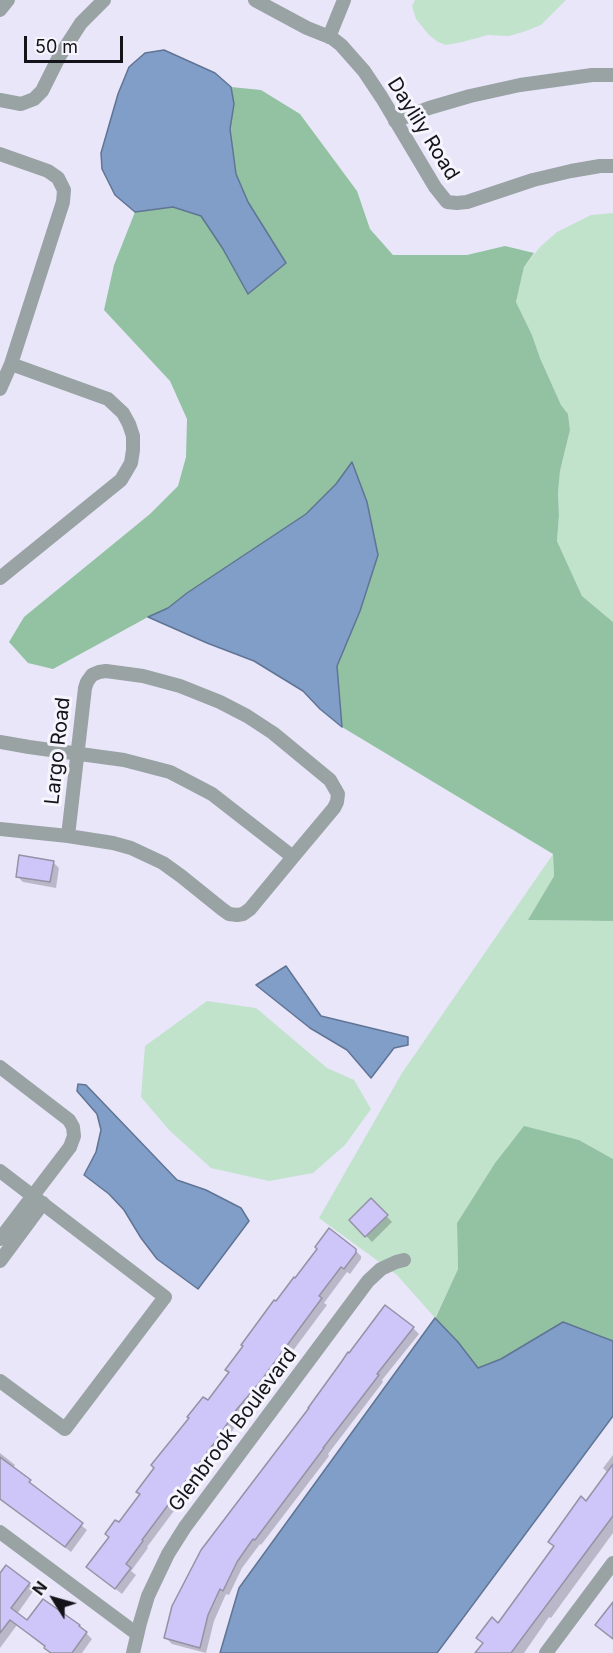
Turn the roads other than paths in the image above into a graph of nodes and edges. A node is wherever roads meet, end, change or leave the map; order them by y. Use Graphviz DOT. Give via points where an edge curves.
graph roads {
  1 [pos="8,0"];
  2 [pos="104,0"];
  3 [pos="344,0"];
  4 [pos="258,1"];
  5 [pos="0,10"];
  6 [pos="329,37"];
  7 [pos="613,75"];
  8 [pos="0,100"];
  9 [pos="396,120"];
  10 [pos="0,154"];
  11 [pos="613,166"];
  12 [pos="11,364"];
  13 [pos="0,389"];
  14 [pos="0,578"];
  15 [pos="0,742"];
  16 [pos="76,754"];
  17 [pos="0,829"];
  18 [pos="68,836"];
  19 [pos="293,857"];
  20 [pos="0,1066"];
  21 [pos="0,1171"];
  22 [pos="38,1199"];
  23 [pos="0,1239"];
  24 [pos="404,1260"];
  25 [pos="0,1261"];
  26 [pos="0,1381"];
  27 [pos="0,1532"];
  28 [pos="613,1563"];
  29 [pos="137,1635"];
  30 [pos="134,1653"];
  31 [pos="546,1653"];
  1 -- 5 [label="street"];
  2 -- 8 [label="street" via="81,22 34,99 21,104"];
  3 -- 6 [label="street"];
  4 -- 6 [label="street, Daylily Road"];
  6 -- 9 [label="street, Daylily Road" via="364,71"];
  7 -- 9 [label="street" via="520,85"];
  9 -- 11 [label="street, Daylily Road" via="447,202 467,202 533,180"];
  10 -- 12 [label="street" via="48,171 58,178 64,190"];
  12 -- 13 [label="street"];
  12 -- 14 [label="street" via="108,399 129,424 134,450 121,480"];
  15 -- 16 [label="street"];
  16 -- 18 [label="street, Largo Road"];
  16 -- 19 [label="street" via="124,760 171,772 212,794"];
  16 -- 19 [label="street, Largo Road" via="84,688 92,675 99,672 143,676 220,702 273,733 335,786 337,802"];
  17 -- 18 [label="street"];
  18 -- 19 [label="street" via="113,843 147,854 222,909 237,915 250,909"];
  20 -- 22 [label="street" via="73,1127 70,1147"];
  21 -- 22 [label="street"];
  22 -- 23 [label="street"];
  22 -- 25 [label="street"];
  22 -- 26 [label="street" via="165,1297 65,1429"];
  24 -- 29 [label="street, Glenbrook Boulevard" via="381,1269 369,1281 185,1527 154,1581"];
  27 -- 29 [label="street"];
  28 -- 31 [label="street"];
  29 -- 30 [label="street, Glenbrook Boulevard"];
}
